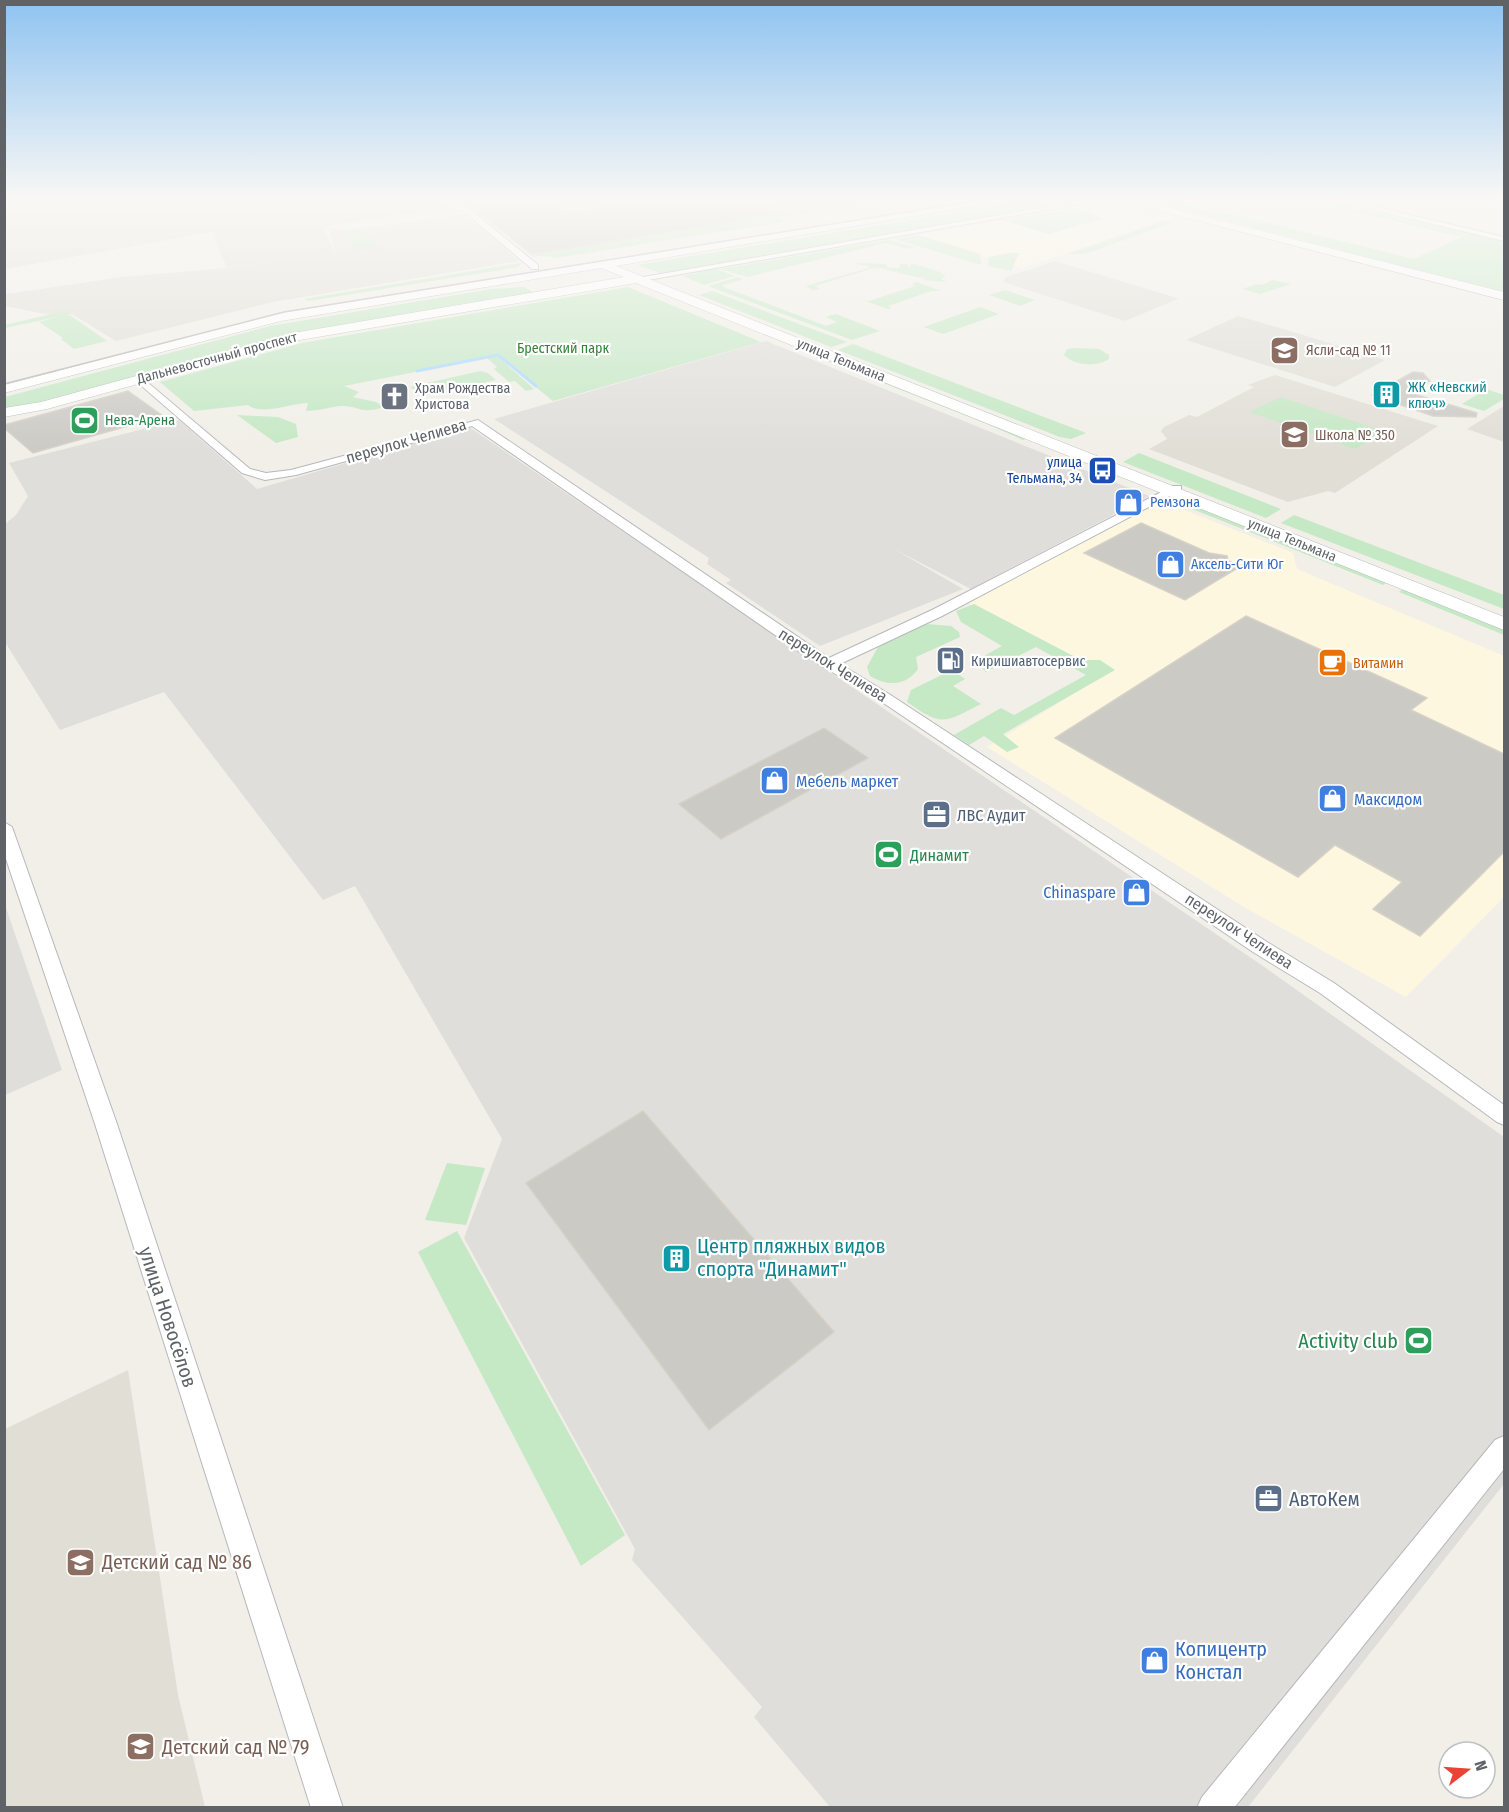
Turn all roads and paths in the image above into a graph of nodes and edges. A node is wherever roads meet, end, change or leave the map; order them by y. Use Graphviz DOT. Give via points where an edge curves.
graph roads {
  1 [pos="434,284"];
  2 [pos="491,284"];
  3 [pos="607,284"];
  4 [pos="654,284"];
  5 [pos="1455,284"];
  6 [pos="1504,296"];
  7 [pos="4,378"];
  8 [pos="140,379"];
  9 [pos="4,389"];
  10 [pos="4,413"];
  11 [pos="1174,489"];
  12 [pos="1504,616"];
  13 [pos="1504,624"];
  14 [pos="830,664"];
  15 [pos="4,827"];
  16 [pos="1504,1116"];
  17 [pos="1504,1449"];
  18 [pos="327,1808"];
  19 [pos="1213,1808"];
  1 -- 7 [label="street, Дальневосточный проспект" via="266,311"];
  2 -- 9 [label="street, Дальневосточный проспект" via="265,320"];
  3 -- 8 [label="street, Дальневосточный проспект" via="293,337"];
  4 -- 11 [label="street, улица Тельмана"];
  5 -- 6 [label="street"];
  8 -- 10 [label="street, Дальневосточный проспект"];
  8 -- 14 [label="street, переулок Челиева" via="246,471 265,477 292,473 474,422"];
  11 -- 12 [label="street, улица Тельмана"];
  11 -- 13 [label="street, улица Тельмана"];
  11 -- 14 [label="street" via="937,613"];
  14 -- 16 [label="street, переулок Челиева" via="1327,988"];
  15 -- 18 [label="street, улица Новосёлов" via="110,1136"];
  17 -- 19 [label="street"];
}
